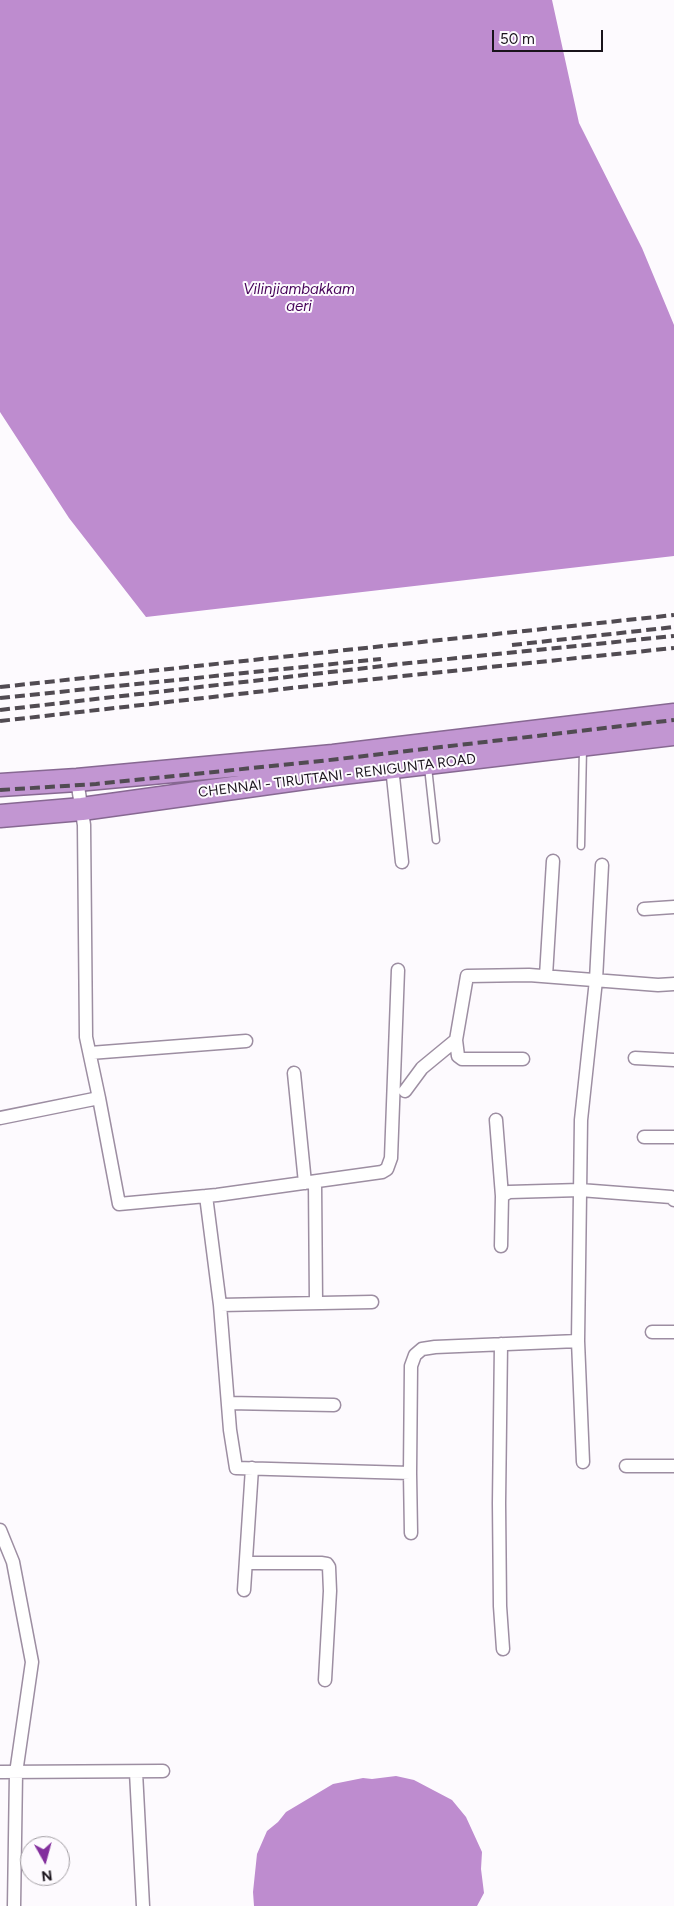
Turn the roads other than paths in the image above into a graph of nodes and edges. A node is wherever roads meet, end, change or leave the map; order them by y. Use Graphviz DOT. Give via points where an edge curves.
graph roads {
  1 [pos="674,715"];
  2 [pos="674,734"];
  3 [pos="583,744"];
  4 [pos="427,763"];
  5 [pos="392,767"];
  6 [pos="77,780"];
  7 [pos="0,785"];
  8 [pos="82,810"];
  9 [pos="0,816"];
  10 [pos="436,840"];
  11 [pos="581,846"];
  12 [pos="553,861"];
  13 [pos="402,862"];
  14 [pos="602,865"];
  15 [pos="674,907"];
  16 [pos="644,909"];
  17 [pos="398,970"];
  18 [pos="546,976"];
  19 [pos="596,980"];
  20 [pos="674,984"];
  21 [pos="456,1040"];
  22 [pos="246,1041"];
  23 [pos="90,1053"];
  24 [pos="635,1058"];
  25 [pos="523,1059"];
  26 [pos="674,1060"];
  27 [pos="294,1073"];
  28 [pos="405,1091"];
  29 [pos="99,1098"];
  30 [pos="0,1118"];
  31 [pos="496,1120"];
  32 [pos="644,1137"];
  33 [pos="674,1137"];
  34 [pos="310,1182"];
  35 [pos="580,1190"];
  36 [pos="206,1196"];
  37 [pos="502,1196"];
  38 [pos="674,1200"];
  39 [pos="501,1246"];
  40 [pos="372,1302"];
  41 [pos="316,1303"];
  42 [pos="220,1305"];
  43 [pos="652,1332"];
  44 [pos="674,1332"];
  45 [pos="578,1341"];
  46 [pos="501,1344"];
  47 [pos="228,1403"];
  48 [pos="334,1405"];
  49 [pos="582,1462"];
  50 [pos="626,1466"];
  51 [pos="674,1466"];
  52 [pos="252,1468"];
  53 [pos="410,1473"];
  54 [pos="0,1530"];
  55 [pos="411,1533"];
  56 [pos="246,1563"];
  57 [pos="244,1590"];
  58 [pos="503,1650"];
  59 [pos="325,1680"];
  60 [pos="0,1772"];
  61 [pos="136,1772"];
  62 [pos="164,1772"];
  63 [pos="16,1774"];
  64 [pos="14,1906"];
  65 [pos="143,1906"];
  1 -- 6 [label="highway, CHENNAI - TIRUTTANI - RENIGUNTA ROAD" via="333,756"];
  2 -- 3 [label="highway, CHENNAI - TIRUTTANI - RENIGUNTA ROAD"];
  3 -- 4 [label="highway, CHENNAI - TIRUTTANI - RENIGUNTA ROAD"];
  3 -- 11 [label="lane"];
  4 -- 5 [label="highway, CHENNAI - TIRUTTANI - RENIGUNTA ROAD"];
  4 -- 10 [label="lane"];
  5 -- 8 [label="highway, CHENNAI - TIRUTTANI - RENIGUNTA ROAD"];
  5 -- 13 [label="street"];
  6 -- 7 [label="highway, CHENNAI - TIRUTTANI - RENIGUNTA ROAD"];
  6 -- 8 [label="street"];
  8 -- 9 [label="highway, CHENNAI - TIRUTTANI - RENIGUNTA ROAD"];
  8 -- 23 [label="street" via="86,1037"];
  12 -- 18 [label="street"];
  14 -- 19 [label="street"];
  15 -- 16 [label="street"];
  17 -- 34 [label="street" via="390,1165 382,1172"];
  18 -- 19 [label="street"];
  18 -- 21 [label="street" via="467,976"];
  19 -- 20 [label="street"];
  19 -- 35 [label="street" via="581,1120"];
  21 -- 25 [label="street" via="456,1053 462,1059"];
  21 -- 28 [label="street" via="422,1068"];
  22 -- 23 [label="street"];
  23 -- 29 [label="street"];
  24 -- 26 [label="street"];
  27 -- 34 [label="street"];
  29 -- 30 [label="street"];
  29 -- 36 [label="street" via="119,1204"];
  31 -- 37 [label="street"];
  32 -- 33 [label="street"];
  34 -- 36 [label="street"];
  34 -- 41 [label="street"];
  35 -- 37 [label="street" via="509,1192"];
  35 -- 38 [label="street" via="671,1197"];
  35 -- 45 [label="street"];
  36 -- 42 [label="street"];
  37 -- 39 [label="street"];
  40 -- 41 [label="street"];
  41 -- 42 [label="street"];
  42 -- 47 [label="street"];
  43 -- 44 [label="street"];
  45 -- 46 [label="street"];
  45 -- 49 [label="street"];
  46 -- 53 [label="street" via="435,1347 422,1349 415,1355 411,1366"];
  46 -- 58 [label="street" via="499,1503"];
  47 -- 48 [label="street"];
  47 -- 52 [label="street" via="236,1468"];
  50 -- 51 [label="street"];
  52 -- 53 [label="street"];
  52 -- 56 [label="street"];
  53 -- 55 [label="street"];
  54 -- 63 [label="street" via="13,1562 32,1662"];
  56 -- 57 [label="street"];
  56 -- 59 [label="street" via="327,1564 330,1591"];
  60 -- 63 [label="street"];
  61 -- 62 [label="street"];
  61 -- 63 [label="street"];
  61 -- 65 [label="street"];
  63 -- 64 [label="street"];
}
